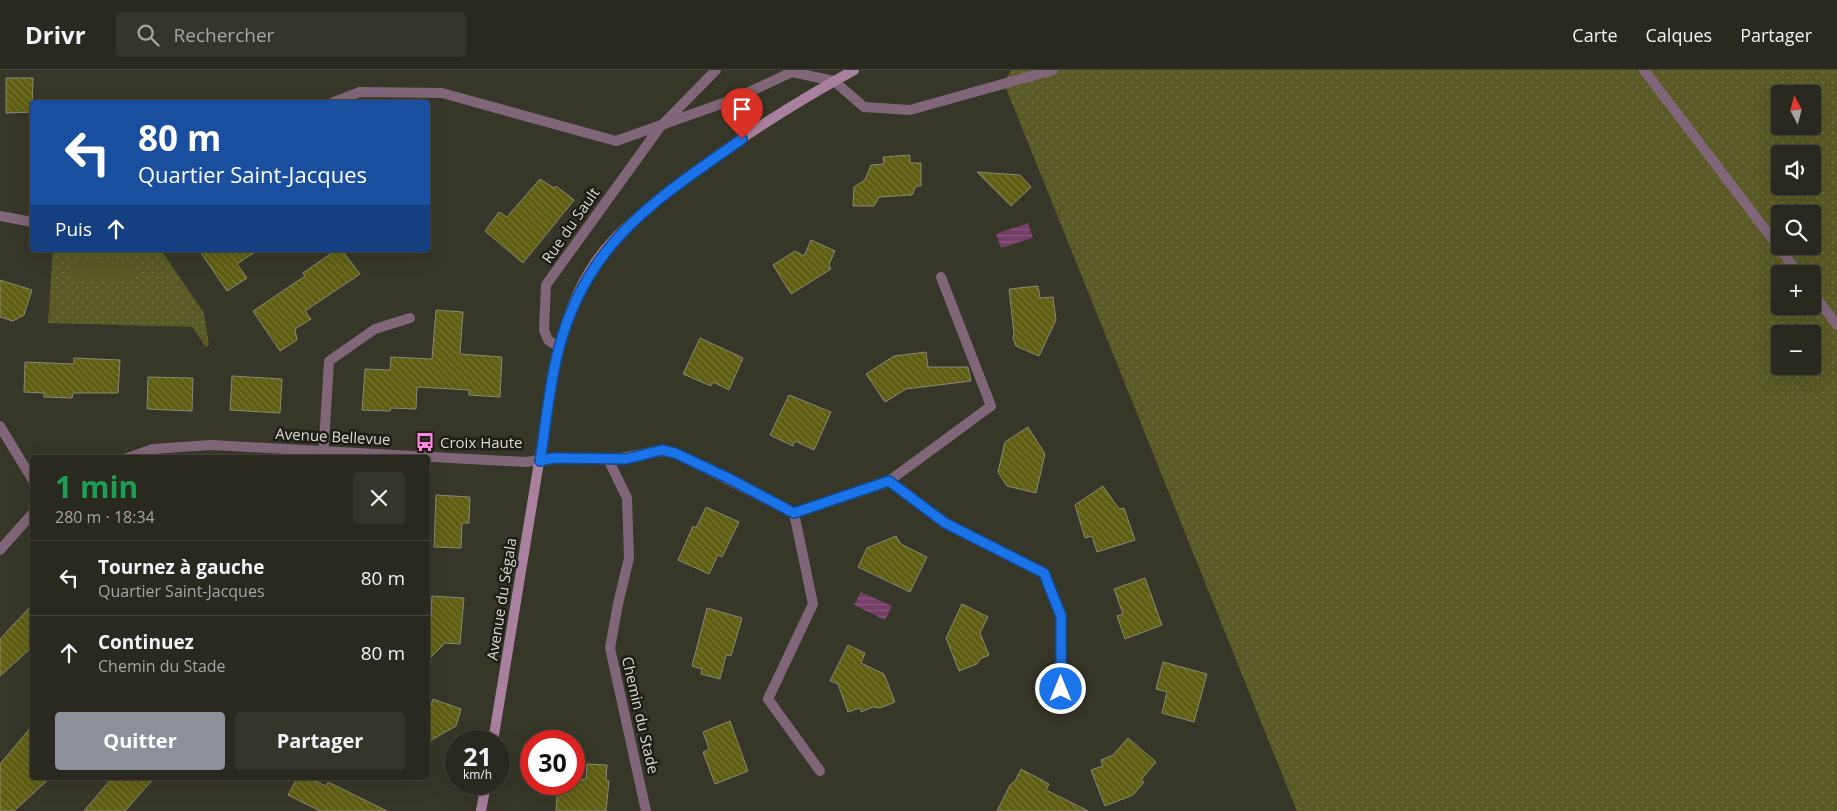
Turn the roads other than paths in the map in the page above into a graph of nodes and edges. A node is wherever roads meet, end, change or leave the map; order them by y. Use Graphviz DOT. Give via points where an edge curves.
graph roads {
  1 [pos="716,70"];
  2 [pos="854,70"];
  3 [pos="1053,70"];
  4 [pos="1644,70"];
  5 [pos="834,81"];
  6 [pos="339,100"];
  7 [pos="660,127"];
  8 [pos="0,216"];
  9 [pos="30,222"];
  10 [pos="1792,265"];
  11 [pos="942,277"];
  12 [pos="1821,304"];
  13 [pos="410,318"];
  14 [pos="1837,325"];
  15 [pos="559,347"];
  16 [pos="0,426"];
  17 [pos="323,454"];
  18 [pos="136,455"];
  19 [pos="354,455"];
  20 [pos="430,457"];
  21 [pos="608,459"];
  22 [pos="540,461"];
  23 [pos="30,476"];
  24 [pos="889,481"];
  25 [pos="794,513"];
  26 [pos="30,516"];
  27 [pos="0,550"];
  28 [pos="1061,689"];
  29 [pos="495,730"];
  30 [pos="820,771"];
  31 [pos="484,795"];
  32 [pos="481,811"];
  33 [pos="646,811"];
  1 -- 7 [label="street, Rue du Sault"];
  2 -- 5 [label="street, Avenue du Ségala"];
  3 -- 5 [label="street" via="910,110 864,107"];
  4 -- 10 [label="street"];
  5 -- 7 [label="street" via="792,72 732,100"];
  5 -- 15 [label="street, Avenue du Ségala" via="755,129 636,218 593,266 573,303"];
  6 -- 7 [label="street" via="360,92 442,93 616,141"];
  7 -- 15 [label="street, Rue du Sault" via="546,285 544,330 548,340"];
  8 -- 9 [label="street"];
  11 -- 24 [label="street" via="991,406"];
  12 -- 14 [label="street"];
  13 -- 17 [label="street" via="374,329 328,361"];
  15 -- 22 [label="street, Avenue du Ségala"];
  16 -- 23 [label="street"];
  17 -- 18 [label="street, Avenue Bellevue" via="211,445 153,449"];
  17 -- 19 [label="street, Avenue Bellevue"];
  20 -- 22 [label="street, Avenue Bellevue"];
  21 -- 22 [label="street" via="553,458"];
  21 -- 25 [label="street" via="668,451"];
  21 -- 33 [label="street, Chemin du Stade" via="627,498 629,558 610,648"];
  22 -- 29 [label="street, Avenue du Ségala"];
  24 -- 25 [label="street"];
  24 -- 28 [label="street" via="945,523 1044,573 1061,616"];
  25 -- 30 [label="street" via="813,604 768,699"];
  26 -- 27 [label="street"];
  31 -- 32 [label="street"];
}
